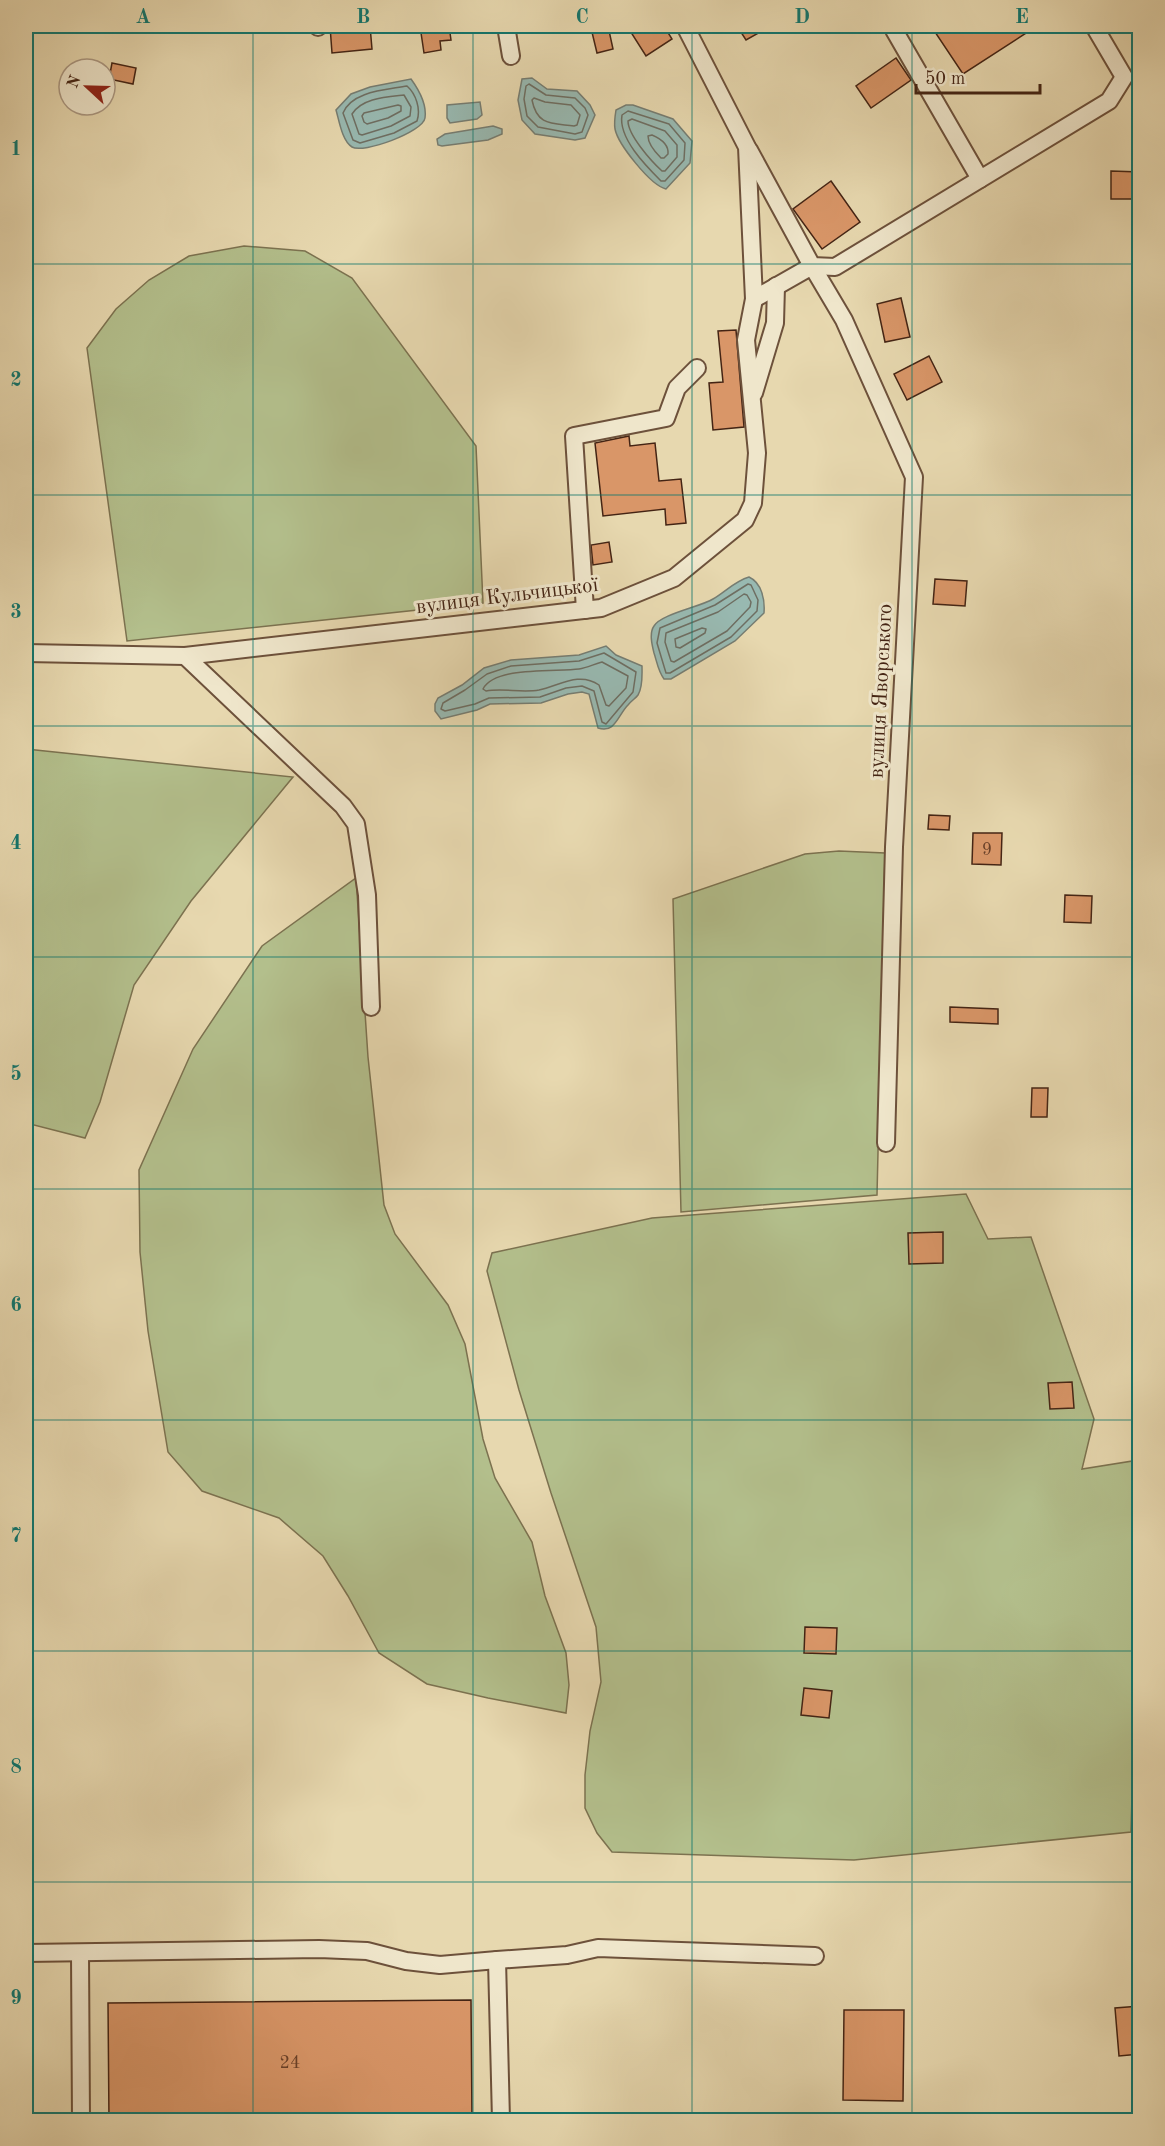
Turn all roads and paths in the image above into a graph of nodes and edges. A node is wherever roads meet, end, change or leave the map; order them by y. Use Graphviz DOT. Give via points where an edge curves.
graph roads {
  1 [pos="506,26"];
  2 [pos="685,26"];
  3 [pos="901,26"];
  4 [pos="1094,26"];
  5 [pos="511,56"];
  6 [pos="747,147"];
  7 [pos="980,179"];
  8 [pos="812,266"];
  9 [pos="776,286"];
  10 [pos="753,299"];
  11 [pos="697,368"];
  12 [pos="752,400"];
  13 [pos="585,609"];
  14 [pos="26,653"];
  15 [pos="185,656"];
  16 [pos="371,1007"];
  17 [pos="886,1143"];
  18 [pos="26,1953"];
  19 [pos="80,1953"];
  20 [pos="815,1956"];
  21 [pos="497,1960"];
  22 [pos="81,2121"];
  23 [pos="501,2121"];
  1 -- 5 [label="street"];
  2 -- 6 [label="street, вулиця Кульчицької"];
  3 -- 7 [label="street" via="894,30"];
  4 -- 7 [label="street" via="1124,77 1109,101"];
  6 -- 8 [label="street, вулиця Яворського"];
  6 -- 10 [label="street, вулиця Кульчицької"];
  7 -- 8 [label="street" via="835,267"];
  8 -- 9 [label="street"];
  8 -- 17 [label="street, вулиця Яворського" via="844,320 914,477 894,847"];
  9 -- 10 [label="street"];
  9 -- 12 [label="street" via="775,323"];
  10 -- 12 [label="street, вулиця Кульчицької" via="746,340"];
  11 -- 13 [label="street" via="677,388 666,418 574,436"];
  12 -- 13 [label="street, вулиця Кульчицької" via="757,453 753,503 745,520 674,578 602,608"];
  13 -- 15 [label="street, вулиця Кульчицької"];
  14 -- 15 [label="street, вулиця Кульчицької"];
  15 -- 16 [label="street" via="343,806 356,824 367,895"];
  18 -- 19 [label="street"];
  19 -- 21 [label="street" via="319,1950 367,1951 440,1965"];
  19 -- 22 [label="street"];
  20 -- 21 [label="street" via="598,1948 567,1955"];
  21 -- 23 [label="street"];
}
